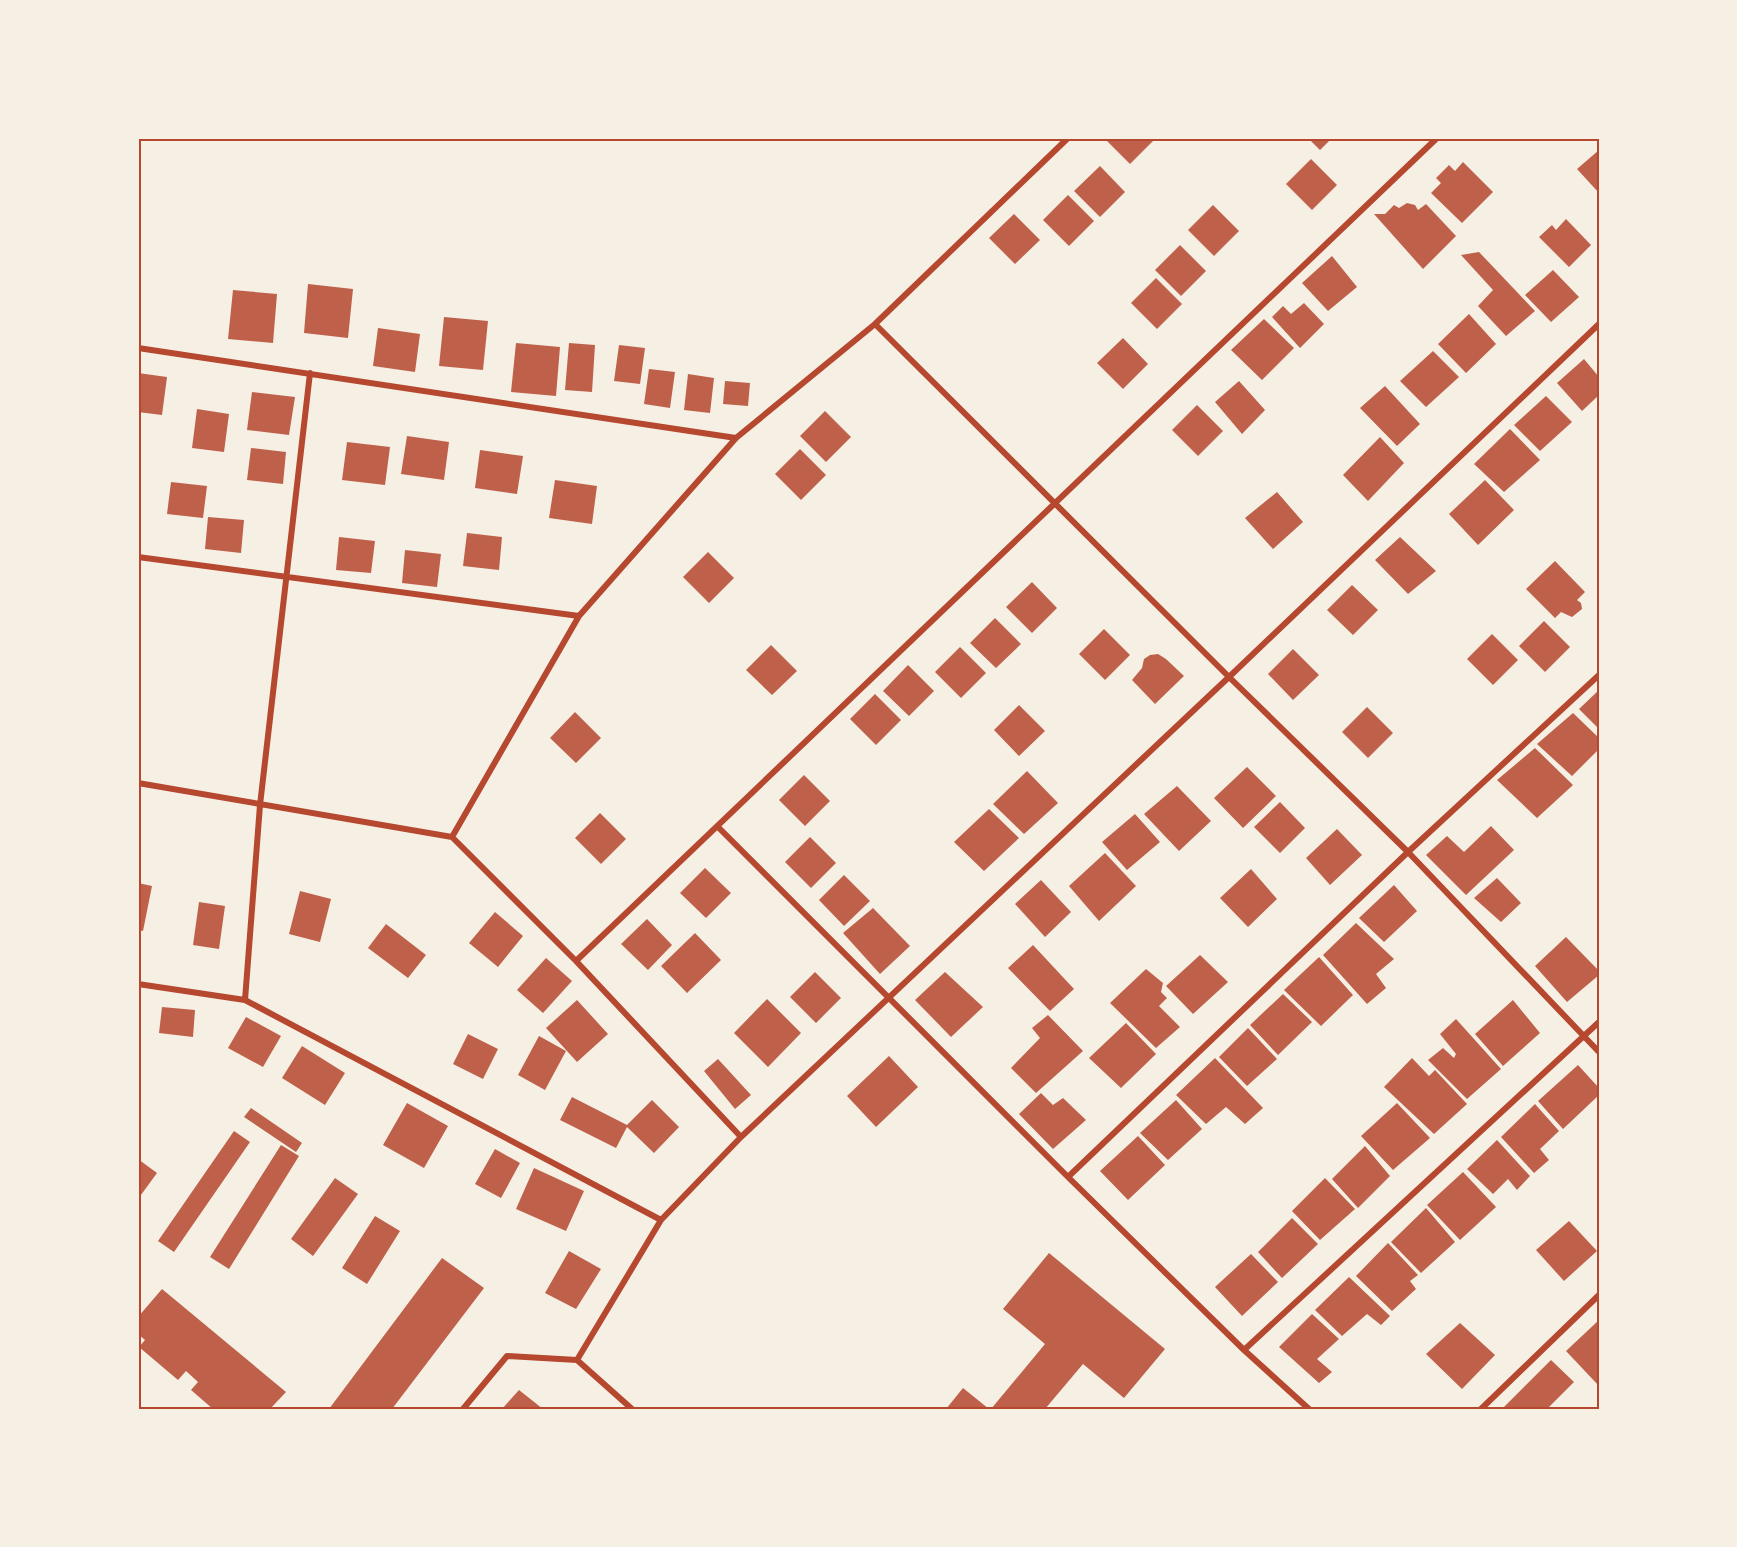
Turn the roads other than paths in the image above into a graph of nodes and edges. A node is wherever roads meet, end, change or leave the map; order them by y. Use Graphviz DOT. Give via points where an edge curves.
graph roads {
  1 [pos="1068,138"];
  2 [pos="1437,138"];
  3 [pos="875,324"];
  4 [pos="1599,324"];
  5 [pos="138,348"];
  6 [pos="309,373"];
  7 [pos="736,438"];
  8 [pos="1055,503"];
  9 [pos="138,557"];
  10 [pos="286,577"];
  11 [pos="579,616"];
  12 [pos="1599,675"];
  13 [pos="1229,677"];
  14 [pos="138,783"];
  15 [pos="260,805"];
  16 [pos="718,827"];
  17 [pos="452,837"];
  18 [pos="1408,852"];
  19 [pos="576,962"];
  20 [pos="138,984"];
  21 [pos="889,998"];
  22 [pos="245,1000"];
  23 [pos="1599,1022"];
  24 [pos="1584,1037"];
  25 [pos="1599,1052"];
  26 [pos="741,1137"];
  27 [pos="1068,1177"];
  28 [pos="661,1220"];
  29 [pos="1599,1295"];
  30 [pos="1244,1350"];
  31 [pos="577,1360"];
  32 [pos="463,1409"];
  33 [pos="632,1409"];
  34 [pos="1309,1409"];
  35 [pos="1481,1409"];
  1 -- 3 [label="street"];
  2 -- 8 [label="street"];
  3 -- 7 [label="street"];
  3 -- 8 [label="street"];
  4 -- 13 [label="street"];
  5 -- 6 [label="street"];
  6 -- 7 [label="street"];
  6 -- 10 [label="street"];
  7 -- 11 [label="street"];
  8 -- 13 [label="street"];
  8 -- 16 [label="street"];
  9 -- 10 [label="street"];
  10 -- 11 [label="street"];
  10 -- 15 [label="street"];
  11 -- 17 [label="street"];
  12 -- 18 [label="street"];
  13 -- 18 [label="street"];
  13 -- 21 [label="street"];
  14 -- 15 [label="street"];
  15 -- 17 [label="street"];
  15 -- 22 [label="street"];
  16 -- 19 [label="street"];
  16 -- 21 [label="street"];
  17 -- 19 [label="street"];
  18 -- 24 [label="street"];
  18 -- 27 [label="street"];
  19 -- 26 [label="street"];
  20 -- 22 [label="street"];
  21 -- 26 [label="street"];
  21 -- 27 [label="street"];
  22 -- 28 [label="street"];
  23 -- 24 [label="street"];
  24 -- 25 [label="street"];
  24 -- 30 [label="street"];
  26 -- 28 [label="street"];
  27 -- 30 [label="street"];
  28 -- 31 [label="street"];
  29 -- 35 [label="street"];
  30 -- 34 [label="street"];
  31 -- 32 [label="street" via="507,1356"];
  31 -- 33 [label="street"];
}
